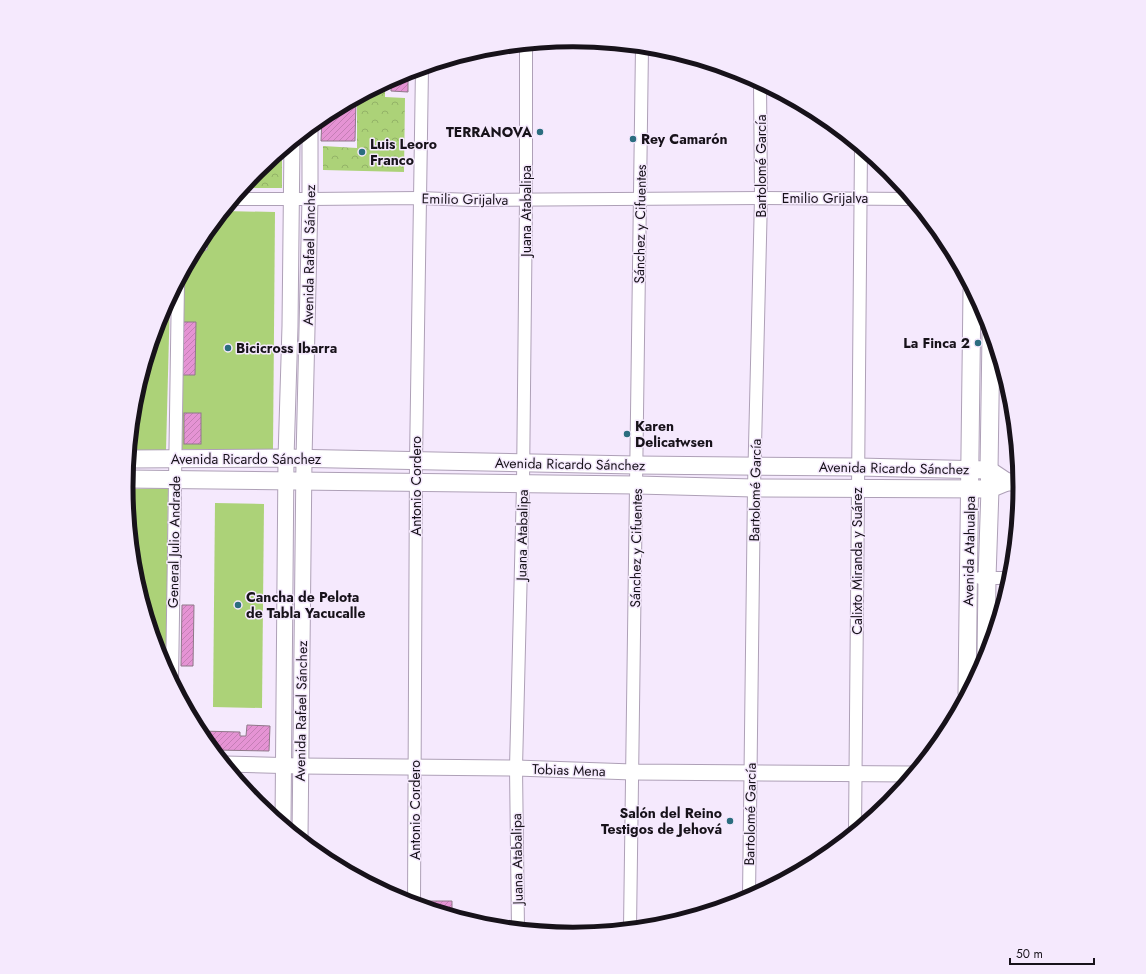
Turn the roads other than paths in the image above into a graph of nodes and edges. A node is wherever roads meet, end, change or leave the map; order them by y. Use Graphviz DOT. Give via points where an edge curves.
graph roads {
  1 [pos="526,50"];
  2 [pos="642,53"];
  3 [pos="422,74"];
  4 [pos="760,88"];
  5 [pos="310,134"];
  6 [pos="292,149"];
  7 [pos="861,154"];
  8 [pos="419,198"];
  9 [pos="761,198"];
  10 [pos="860,198"];
  11 [pos="240,199"];
  12 [pos="292,199"];
  13 [pos="526,199"];
  14 [pos="641,199"];
  15 [pos="906,199"];
  16 [pos="310,200"];
  17 [pos="178,292"];
  18 [pos="972,301"];
  19 [pos="991,349"];
  20 [pos="286,458"];
  21 [pos="134,459"];
  22 [pos="175,459"];
  23 [pos="304,459"];
  24 [pos="416,461"];
  25 [pos="523,463"];
  26 [pos="636,465"];
  27 [pos="755,466"];
  28 [pos="858,467"];
  29 [pos="971,470"];
  30 [pos="989,470"];
  31 [pos="133,480"];
  32 [pos="174,480"];
  33 [pos="287,481"];
  34 [pos="304,482"];
  35 [pos="1013,482"];
  36 [pos="416,483"];
  37 [pos="523,485"];
  38 [pos="637,485"];
  39 [pos="754,488"];
  40 [pos="858,488"];
  41 [pos="971,489"];
  42 [pos="990,489"];
  43 [pos="969,577"];
  44 [pos="987,578"];
  45 [pos="1004,578"];
  46 [pos="986,638"];
  47 [pos="172,669"];
  48 [pos="968,682"];
  49 [pos="231,764"];
  50 [pos="283,765"];
  51 [pos="300,766"];
  52 [pos="415,767"];
  53 [pos="516,768"];
  54 [pos="633,772"];
  55 [pos="751,773"];
  56 [pos="856,774"];
  57 [pos="906,774"];
  58 [pos="283,818"];
  59 [pos="855,824"];
  60 [pos="300,832"];
  61 [pos="749,890"];
  62 [pos="414,897"];
  63 [pos="518,923"];
  64 [pos="630,923"];
  1 -- 13 [label="street, Juana Atabalipa"];
  2 -- 14 [label="street, Sánchez y Cifuentes"];
  3 -- 8 [label="street, Antonio Cordero"];
  4 -- 9 [label="street, Bartolomé García"];
  5 -- 16 [label="street, Avenida Rafael Sánchez"];
  6 -- 12 [label="street, Avenida Rafael Sánchez"];
  7 -- 10 [label="street, Calixto Miranda y Suárez"];
  8 -- 13 [label="street, Emilio Grijalva"];
  8 -- 16 [label="street, Emilio Grijalva"];
  8 -- 24 [label="street, Antonio Cordero"];
  9 -- 10 [label="street, Emilio Grijalva"];
  9 -- 14 [label="street, Emilio Grijalva"];
  9 -- 27 [label="street, Bartolomé García"];
  10 -- 15 [label="street, Emilio Grijalva"];
  10 -- 28 [label="street, Calixto Miranda y Suárez"];
  11 -- 12 [label="street, Emilio Grijalva"];
  12 -- 16 [label="street, Emilio Grijalva"];
  12 -- 20 [label="street, Avenida Rafael Sánchez"];
  13 -- 14 [label="street, Emilio Grijalva"];
  13 -- 25 [label="street, Juana Atabalipa"];
  14 -- 26 [label="street, Sánchez y Cifuentes"];
  16 -- 23 [label="street, Avenida Rafael Sánchez"];
  17 -- 22 [label="street, General Julio Andrade"];
  18 -- 29 [label="main road, Avenida Atahualpa"];
  19 -- 30 [label="main road, Avenida Atahualpa"];
  20 -- 22 [label="main road, Avenida Ricardo Sánchez"];
  20 -- 23 [label="main road, Avenida Ricardo Sánchez"];
  20 -- 33 [label="street, Avenida Rafael Sánchez"];
  21 -- 22 [label="main road, Avenida Ricardo Sánchez"];
  22 -- 32 [label="street, General Julio Andrade"];
  23 -- 24 [label="main road, Avenida Ricardo Sánchez"];
  23 -- 34 [label="street, Avenida Rafael Sánchez"];
  24 -- 25 [label="main road, Avenida Ricardo Sánchez"];
  24 -- 36 [label="street, Antonio Cordero"];
  25 -- 26 [label="main road, Avenida Ricardo Sánchez"];
  25 -- 37 [label="street, Juana Atabalipa"];
  26 -- 27 [label="main road, Avenida Ricardo Sánchez"];
  26 -- 38 [label="street, Sánchez y Cifuentes"];
  27 -- 28 [label="main road, Avenida Ricardo Sánchez"];
  27 -- 39 [label="street, Bartolomé García"];
  28 -- 29 [label="main road, Avenida Ricardo Sánchez"];
  28 -- 40 [label="street, Calixto Miranda y Suárez"];
  29 -- 30 [label="main road, Avenida Ricardo Sánchez"];
  29 -- 41 [label="main road, Avenida Atahualpa"];
  30 -- 35 [label="main road, Avenida Ricardo Sánchez"];
  30 -- 42 [label="main road, Avenida Atahualpa"];
  31 -- 32 [label="main road, Avenida Ricardo Sánchez"];
  32 -- 33 [label="main road, Avenida Ricardo Sánchez"];
  32 -- 47 [label="street, General Julio Andrade"];
  33 -- 34 [label="main road, Avenida Ricardo Sánchez"];
  33 -- 50 [label="street, Avenida Rafael Sánchez"];
  34 -- 36 [label="main road, Avenida Ricardo Sánchez"];
  34 -- 51 [label="street, Avenida Rafael Sánchez"];
  35 -- 42 [label="main road, Avenida Ricardo Sánchez"];
  36 -- 37 [label="main road, Avenida Ricardo Sánchez"];
  36 -- 52 [label="street, Antonio Cordero"];
  37 -- 38 [label="main road, Avenida Ricardo Sánchez"];
  37 -- 53 [label="street, Juana Atabalipa"];
  38 -- 39 [label="main road, Avenida Ricardo Sánchez"];
  38 -- 54 [label="street, Sánchez y Cifuentes"];
  39 -- 40 [label="main road, Avenida Ricardo Sánchez"];
  39 -- 55 [label="street, Bartolomé García"];
  40 -- 41 [label="main road, Avenida Ricardo Sánchez"];
  40 -- 56 [label="street, Calixto Miranda y Suárez"];
  41 -- 42 [label="main road, Avenida Ricardo Sánchez"];
  41 -- 43 [label="main road, Avenida Atahualpa"];
  42 -- 44 [label="main road, Avenida Atahualpa"];
  43 -- 44 [label="street"];
  43 -- 48 [label="main road, Avenida Atahualpa"];
  44 -- 45 [label="street"];
  44 -- 46 [label="main road, Avenida Atahualpa"];
  49 -- 50 [label="street, Tobias Mena"];
  50 -- 51 [label="street, Tobias Mena"];
  50 -- 58 [label="street, Avenida Rafael Sánchez"];
  51 -- 52 [label="street, Tobias Mena"];
  51 -- 60 [label="street, Avenida Rafael Sánchez"];
  52 -- 53 [label="street, Tobias Mena"];
  52 -- 62 [label="street, Antonio Cordero"];
  53 -- 54 [label="street, Tobias Mena"];
  53 -- 63 [label="street, Juana Atabalipa"];
  54 -- 55 [label="street, Tobias Mena"];
  54 -- 64 [label="street, Sánchez y Cifuentes"];
  55 -- 56 [label="street, Tobias Mena"];
  55 -- 61 [label="street, Bartolomé García"];
  56 -- 57 [label="street, Tobias Mena"];
  56 -- 59 [label="street, Calixto Miranda y Suárez"];
}
